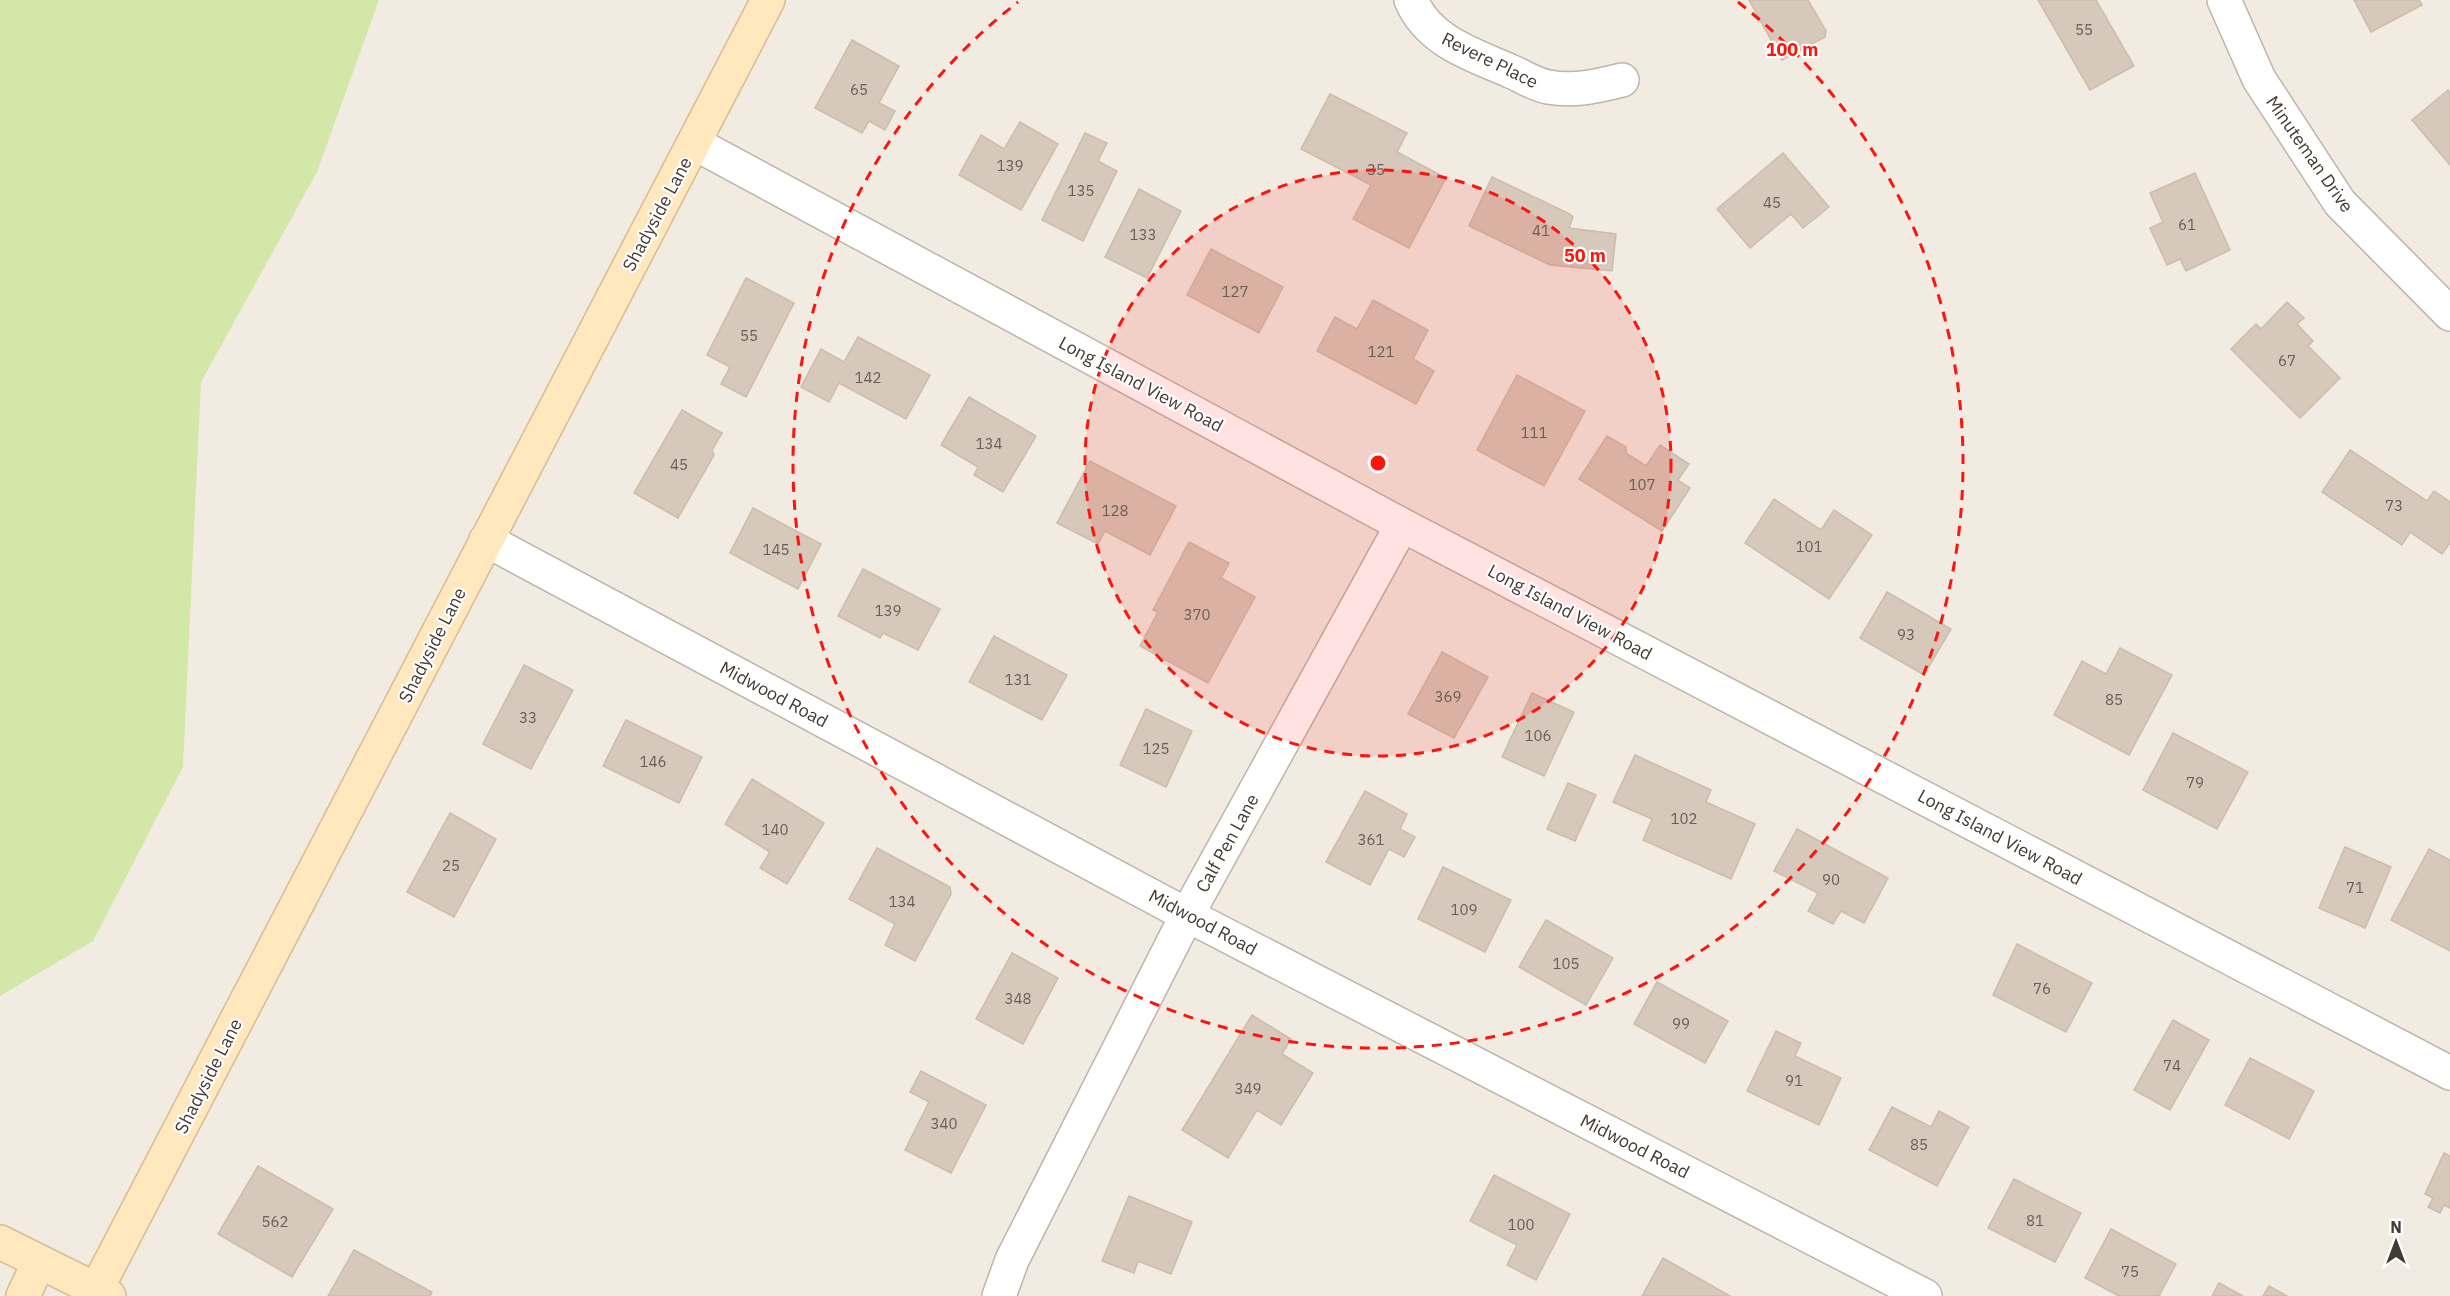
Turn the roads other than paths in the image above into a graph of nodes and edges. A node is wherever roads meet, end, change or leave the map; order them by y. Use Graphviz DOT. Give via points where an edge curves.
graph roads {
  1 [pos="768,0"];
  2 [pos="1411,0"];
  3 [pos="2224,0"];
  4 [pos="1622,80"];
  5 [pos="694,143"];
  6 [pos="2450,314"];
  7 [pos="1402,525"];
  8 [pos="486,540"];
  9 [pos="1188,915"];
  10 [pos="2450,1073"];
  11 [pos="0,1242"];
  12 [pos="39,1262"];
  13 [pos="103,1293"];
  14 [pos="23,1296"];
  15 [pos="999,1296"];
  16 [pos="1925,1296"];
  1 -- 5 [label="street, Shadyside Lane"];
  2 -- 4 [label="street, Revere Place" via="1438,37 1547,87 1589,88"];
  3 -- 6 [label="street, Minuteman Drive" via="2259,80 2340,203"];
  5 -- 7 [label="street, Long Island View Road"];
  5 -- 8 [label="street, Shadyside Lane"];
  7 -- 9 [label="street, Calf Pen Lane"];
  7 -- 10 [label="street, Long Island View Road"];
  8 -- 9 [label="street, Midwood Road"];
  8 -- 13 [label="street, Shadyside Lane"];
  9 -- 15 [label="street, Calf Pen Lane" via="1012,1260"];
  9 -- 16 [label="street, Midwood Road"];
  11 -- 12 [label="street"];
  12 -- 13 [label="street"];
  12 -- 14 [label="street"];
}
